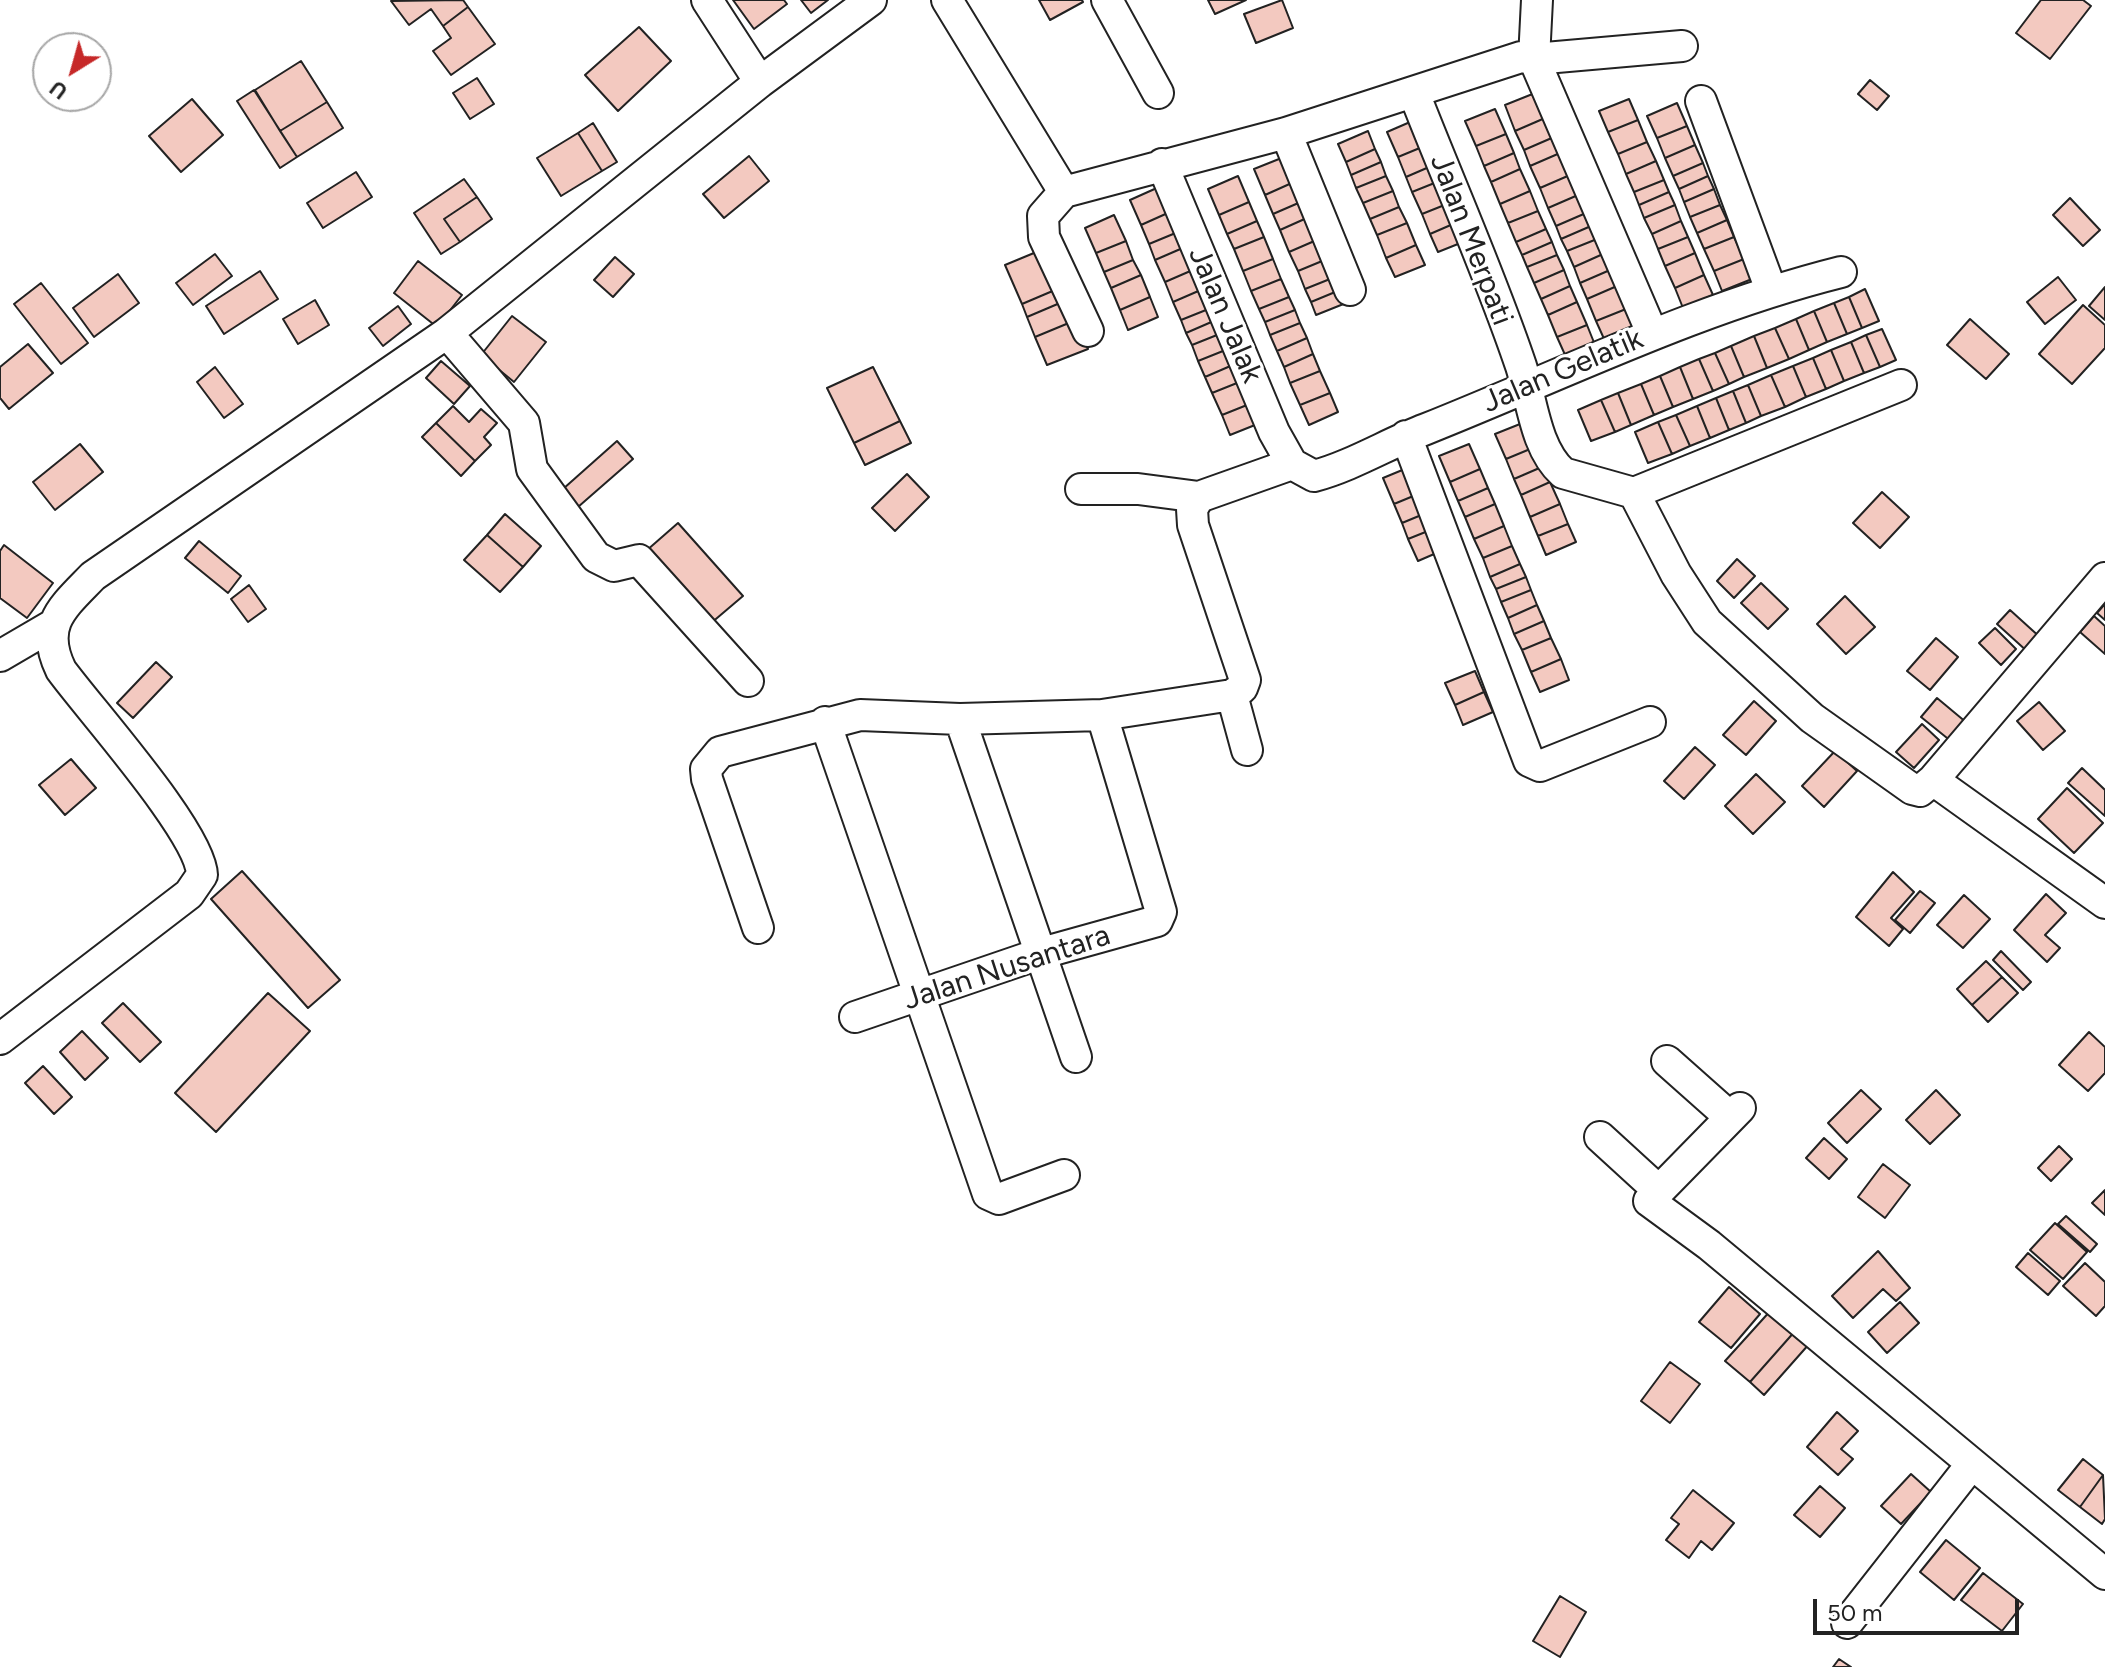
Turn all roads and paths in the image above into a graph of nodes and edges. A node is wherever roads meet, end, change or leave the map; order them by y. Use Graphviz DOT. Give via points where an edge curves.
graph roads {
  1 [pos="707,0"];
  2 [pos="871,0"];
  3 [pos="947,0"];
  4 [pos="1107,0"];
  5 [pos="1537,0"];
  6 [pos="1682,46"];
  7 [pos="1534,59"];
  8 [pos="760,82"];
  9 [pos="1158,93"];
  10 [pos="1414,93"];
  11 [pos="1701,101"];
  12 [pos="1286,133"];
  13 [pos="1162,164"];
  14 [pos="1064,192"];
  15 [pos="1841,272"];
  16 [pos="1350,290"];
  17 [pos="1771,290"];
  18 [pos="1088,331"];
  19 [pos="447,333"];
  20 [pos="1652,333"];
  21 [pos="1901,385"];
  22 [pos="1527,389"];
  23 [pos="1406,436"];
  24 [pos="1292,464"];
  25 [pos="1081,489"];
  26 [pos="1634,493"];
  27 [pos="1199,497"];
  28 [pos="2105,578"];
  29 [pos="53,625"];
  30 [pos="0,656"];
  31 [pos="748,681"];
  32 [pos="1232,695"];
  33 [pos="1102,715"];
  34 [pos="960,719"];
  35 [pos="825,722"];
  36 [pos="1650,722"];
  37 [pos="1247,750"];
  38 [pos="1933,780"];
  39 [pos="2105,903"];
  40 [pos="758,928"];
  41 [pos="1042,953"];
  42 [pos="917,996"];
  43 [pos="855,1017"];
  44 [pos="0,1039"];
  45 [pos="1076,1057"];
  46 [pos="1667,1061"];
  47 [pos="1600,1137"];
  48 [pos="1064,1175"];
  49 [pos="1659,1191"];
  50 [pos="1971,1465"];
  51 [pos="2105,1574"];
  52 [pos="1847,1623"];
  1 -- 8 [label="street"];
  2 -- 8 [label="street"];
  3 -- 14 [label="street"];
  4 -- 9 [label="street"];
  5 -- 7 [label="street"];
  6 -- 7 [label="street"];
  7 -- 10 [label="street" via="1521,57"];
  7 -- 20 [label="street"];
  8 -- 19 [label="street"];
  10 -- 12 [label="street"];
  10 -- 22 [label="street, Jalan Merpati"];
  11 -- 17 [label="street"];
  12 -- 13 [label="street"];
  12 -- 16 [label="street"];
  13 -- 14 [label="street"];
  13 -- 24 [label="street, Jalan Jalak"];
  14 -- 18 [label="street" via="1043,216 1044,237"];
  15 -- 17 [label="street, Jalan Gelatik"];
  17 -- 20 [label="street, Jalan Gelatik"];
  19 -- 29 [label="street" via="93,576"];
  19 -- 31 [label="street" via="524,423 532,469 596,557 614,566 639,560 647,566"];
  20 -- 22 [label="street, Jalan Gelatik"];
  21 -- 26 [label="street"];
  22 -- 23 [label="street, Jalan Gelatik"];
  22 -- 26 [label="street, Jalan Merpati" via="1555,466 1563,473"];
  23 -- 24 [label="street, Jalan Gelatik" via="1314,476"];
  23 -- 36 [label="street" via="1531,764 1540,766"];
  24 -- 27 [label="street"];
  25 -- 27 [label="street"];
  26 -- 38 [label="street" via="1691,600 1723,639 1812,718 1888,774 1916,791"];
  27 -- 32 [label="street" via="1192,509 1193,525 1245,680"];
  28 -- 38 [label="street"];
  29 -- 30 [label="street"];
  29 -- 44 [label="street" via="52,645 61,670 180,826 196,850 202,875 189,894"];
  32 -- 33 [label="street"];
  32 -- 37 [label="street"];
  33 -- 34 [label="street"];
  33 -- 41 [label="street, Jalan Nusantara" via="1161,912 1159,919"];
  34 -- 35 [label="street" via="860,715"];
  34 -- 41 [label="street"];
  35 -- 40 [label="street" via="720,752 706,769"];
  35 -- 42 [label="street"];
  38 -- 39 [label="street"];
  41 -- 42 [label="street, Jalan Nusantara"];
  41 -- 45 [label="street"];
  42 -- 43 [label="street, Jalan Nusantara"];
  42 -- 48 [label="street" via="988,1194 999,1199"];
  46 -- 49 [label="street" via="1735,1113"];
  47 -- 49 [label="street"];
  49 -- 50 [label="street" via="1649,1201 1709,1245"];
  50 -- 51 [label="street"];
  50 -- 52 [label="street"];
}
